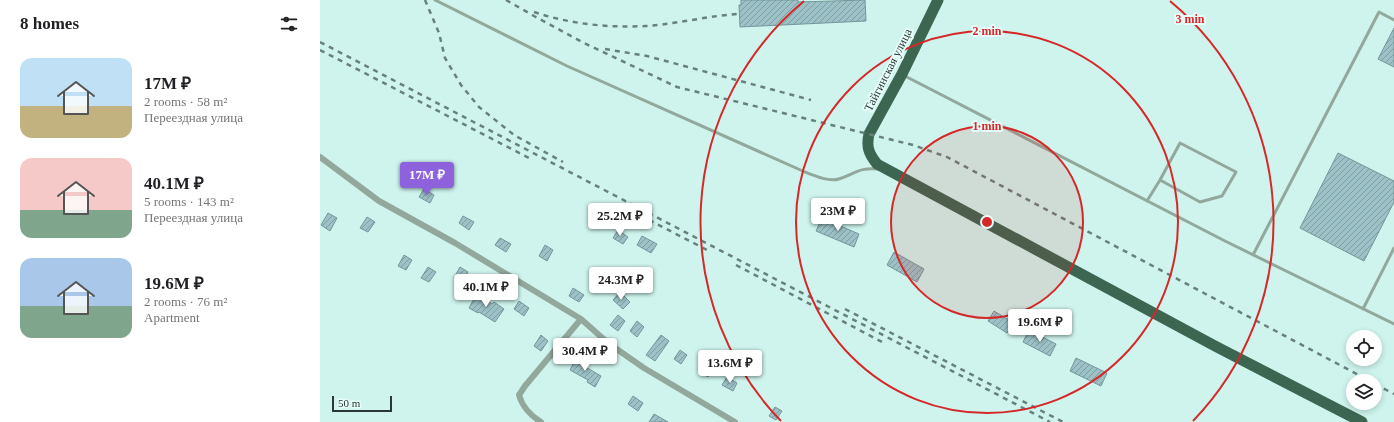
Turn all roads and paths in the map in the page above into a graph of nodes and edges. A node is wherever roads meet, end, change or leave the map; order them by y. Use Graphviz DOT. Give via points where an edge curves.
graph roads {
  1 [pos="435,0"];
  2 [pos="938,0"];
  3 [pos="1394,20"];
  4 [pos="902,74"];
  5 [pos="320,157"];
  6 [pos="886,169"];
  7 [pos="1160,180"];
  8 [pos="1148,201"];
  9 [pos="1394,248"];
  10 [pos="1253,255"];
  11 [pos="1363,308"];
  12 [pos="581,319"];
  13 [pos="1394,324"];
  14 [pos="541,422"];
  15 [pos="736,422"];
  16 [pos="1362,422"];
  1 -- 6 [label="lane" via="567,66 805,172 838,180 858,170"];
  2 -- 4 [label="highway, Тайгинская улица"];
  3 -- 10 [label="lane" via="1379,12"];
  4 -- 6 [label="highway, Тайгинская улица" via="869,134 869,154 877,164"];
  4 -- 8 [label="lane"];
  5 -- 12 [label="street" via="379,202 455,243"];
  6 -- 16 [label="highway"];
  7 -- 7 [label="lane" via="1200,202 1222,196 1236,172 1180,144"];
  7 -- 8 [label="lane"];
  8 -- 10 [label="lane"];
  9 -- 11 [label="lane"];
  10 -- 11 [label="lane"];
  11 -- 13 [label="lane"];
  12 -- 14 [label="street" via="519,394 529,412"];
  12 -- 15 [label="street" via="608,343 644,368"];
}
